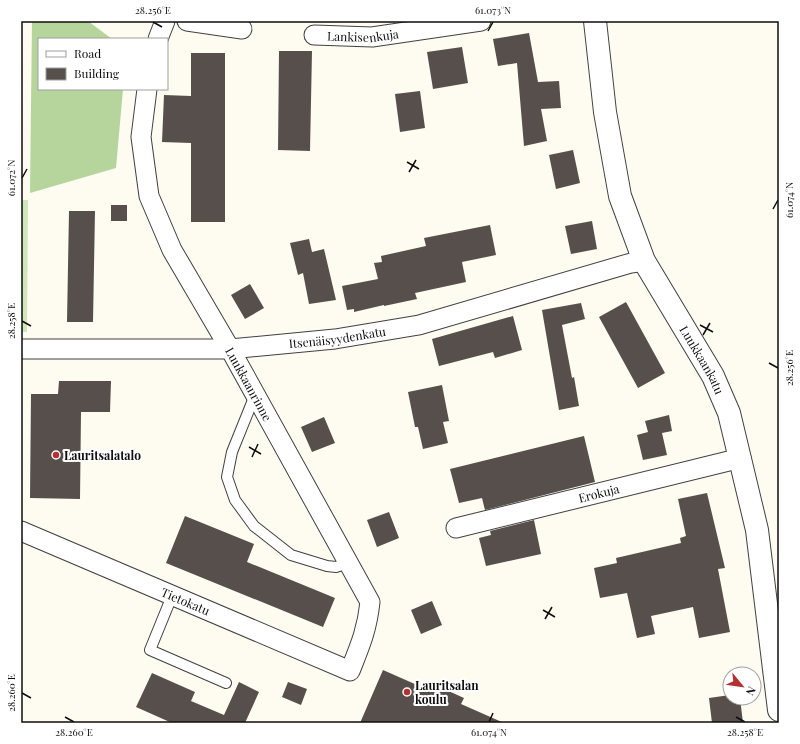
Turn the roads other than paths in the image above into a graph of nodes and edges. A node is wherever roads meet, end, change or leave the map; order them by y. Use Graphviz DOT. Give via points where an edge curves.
graph roads {
  1 [pos="165,21"];
  2 [pos="187,21"];
  3 [pos="481,21"];
  4 [pos="595,21"];
  5 [pos="242,29"];
  6 [pos="314,35"];
  7 [pos="158,38"];
  8 [pos="147,90"];
  9 [pos="644,261"];
  10 [pos="21,349"];
  11 [pos="230,349"];
  12 [pos="255,395"];
  13 [pos="741,458"];
  14 [pos="456,528"];
  15 [pos="21,531"];
  16 [pos="348,563"];
  17 [pos="172,596"];
  18 [pos="350,671"];
  19 [pos="226,682"];
  20 [pos="779,710"];
  1 -- 7 [label="street"];
  2 -- 5 [label="street"];
  3 -- 6 [label="street, Lankisenkuja" via="372,37"];
  4 -- 9 [label="street, Luukkaankatu" via="605,112 620,196"];
  8 -- 11 [label="street, Luukkaanrinne" via="141,137 148,196 172,250"];
  9 -- 11 [label="street, Itsenäisyydenkatu" via="418,325 335,339"];
  9 -- 13 [label="street, Luukkaankatu" via="713,376 729,413"];
  10 -- 11 [label="street, Itsenäisyydenkatu"];
  11 -- 12 [label="street, Luukkaanrinne"];
  12 -- 16 [label="street, Luukkaanrinne"];
  12 -- 16 [label="lane" via="232,452 227,477 235,500 254,526 291,555 327,566 336,567"];
  13 -- 14 [label="street, Erokuja"];
  13 -- 20 [label="street, Luukkaankatu" via="757,530"];
  15 -- 17 [label="street, Tietokatu"];
  16 -- 18 [label="street, Luukkaanrinne" via="370,602 364,639"];
  17 -- 18 [label="street, Tietokatu"];
  17 -- 19 [label="lane" via="150,650"];
}
